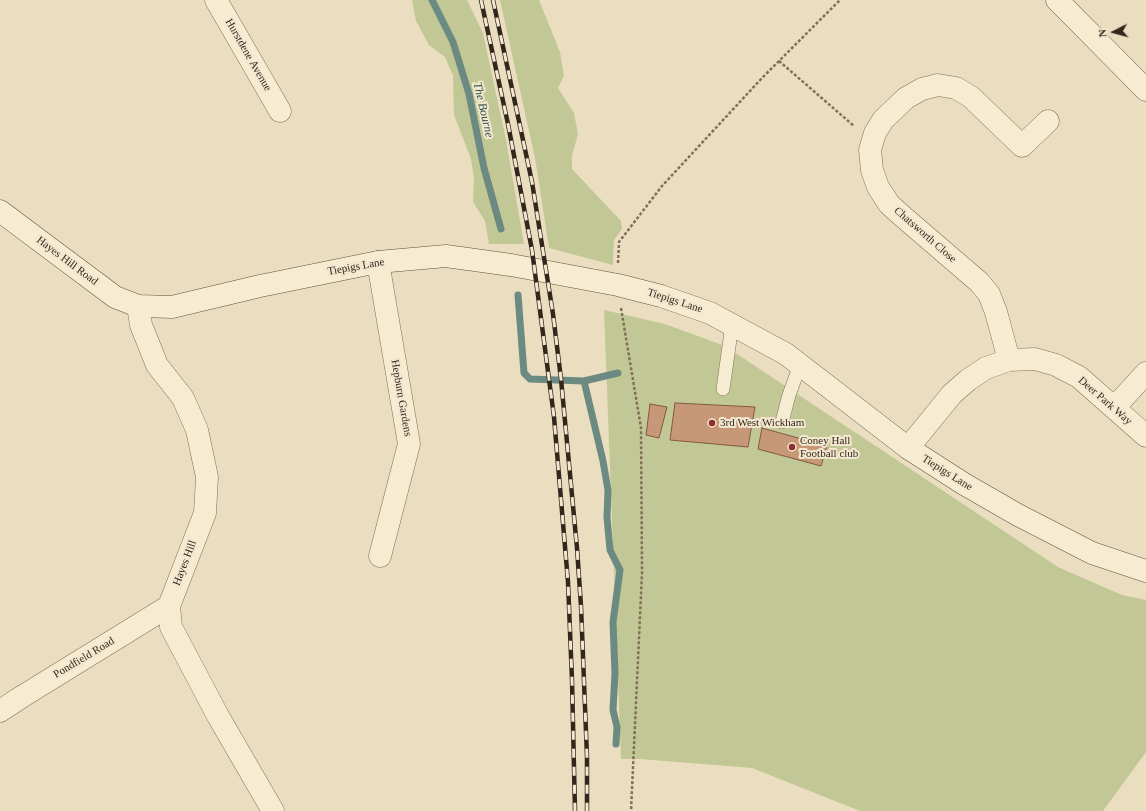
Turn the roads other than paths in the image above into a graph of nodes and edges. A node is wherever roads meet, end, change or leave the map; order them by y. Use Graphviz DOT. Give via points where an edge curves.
graph roads {
  1 [pos="216,0"];
  2 [pos="1057,0"];
  3 [pos="1146,90"];
  4 [pos="280,111"];
  5 [pos="1048,121"];
  6 [pos="0,211"];
  7 [pos="378,262"];
  8 [pos="138,306"];
  9 [pos="732,325"];
  10 [pos="1009,360"];
  11 [pos="800,365"];
  12 [pos="1146,373"];
  13 [pos="723,389"];
  14 [pos="1114,408"];
  15 [pos="782,422"];
  16 [pos="1146,436"];
  17 [pos="908,448"];
  18 [pos="380,556"];
  19 [pos="1146,571"];
  20 [pos="169,606"];
  21 [pos="0,711"];
  22 [pos="273,811"];
  1 -- 4 [label="street, Hurstdene Avenue"];
  2 -- 3 [label="street"];
  5 -- 10 [label="street, Chatsworth Close" via="1022,146 971,97 956,88 938,85 922,89 906,98 883,120 875,133 870,150 872,170 878,187 889,204 979,282 989,294"];
  6 -- 8 [label="street, Hayes Hill Road" via="115,297"];
  7 -- 8 [label="street, Tiepigs Lane" via="172,307"];
  7 -- 9 [label="street, Tiepigs Lane" via="446,256 511,264 662,296 710,313"];
  7 -- 18 [label="street, Hepburn Gardens" via="409,444"];
  8 -- 20 [label="street, Hayes Hill" via="141,325 157,365 183,398 197,430 207,477 205,513"];
  9 -- 11 [label="street, Tiepigs Lane" via="786,354"];
  9 -- 13 [label="lane"];
  10 -- 14 [label="street, Deer Park Way" via="1035,359 1056,365 1079,377"];
  10 -- 17 [label="street, Deer Park Way" via="986,368 968,380 952,394"];
  11 -- 15 [label="lane"];
  11 -- 17 [label="street, Tiepigs Lane"];
  12 -- 14 [label="street"];
  14 -- 16 [label="street, Deer Park Way"];
  17 -- 19 [label="street, Tiepigs Lane" via="1018,515 1092,553"];
  20 -- 21 [label="street, Pondfield Road"];
  20 -- 22 [label="street, Hayes Hill" via="171,627 218,716"];
}
